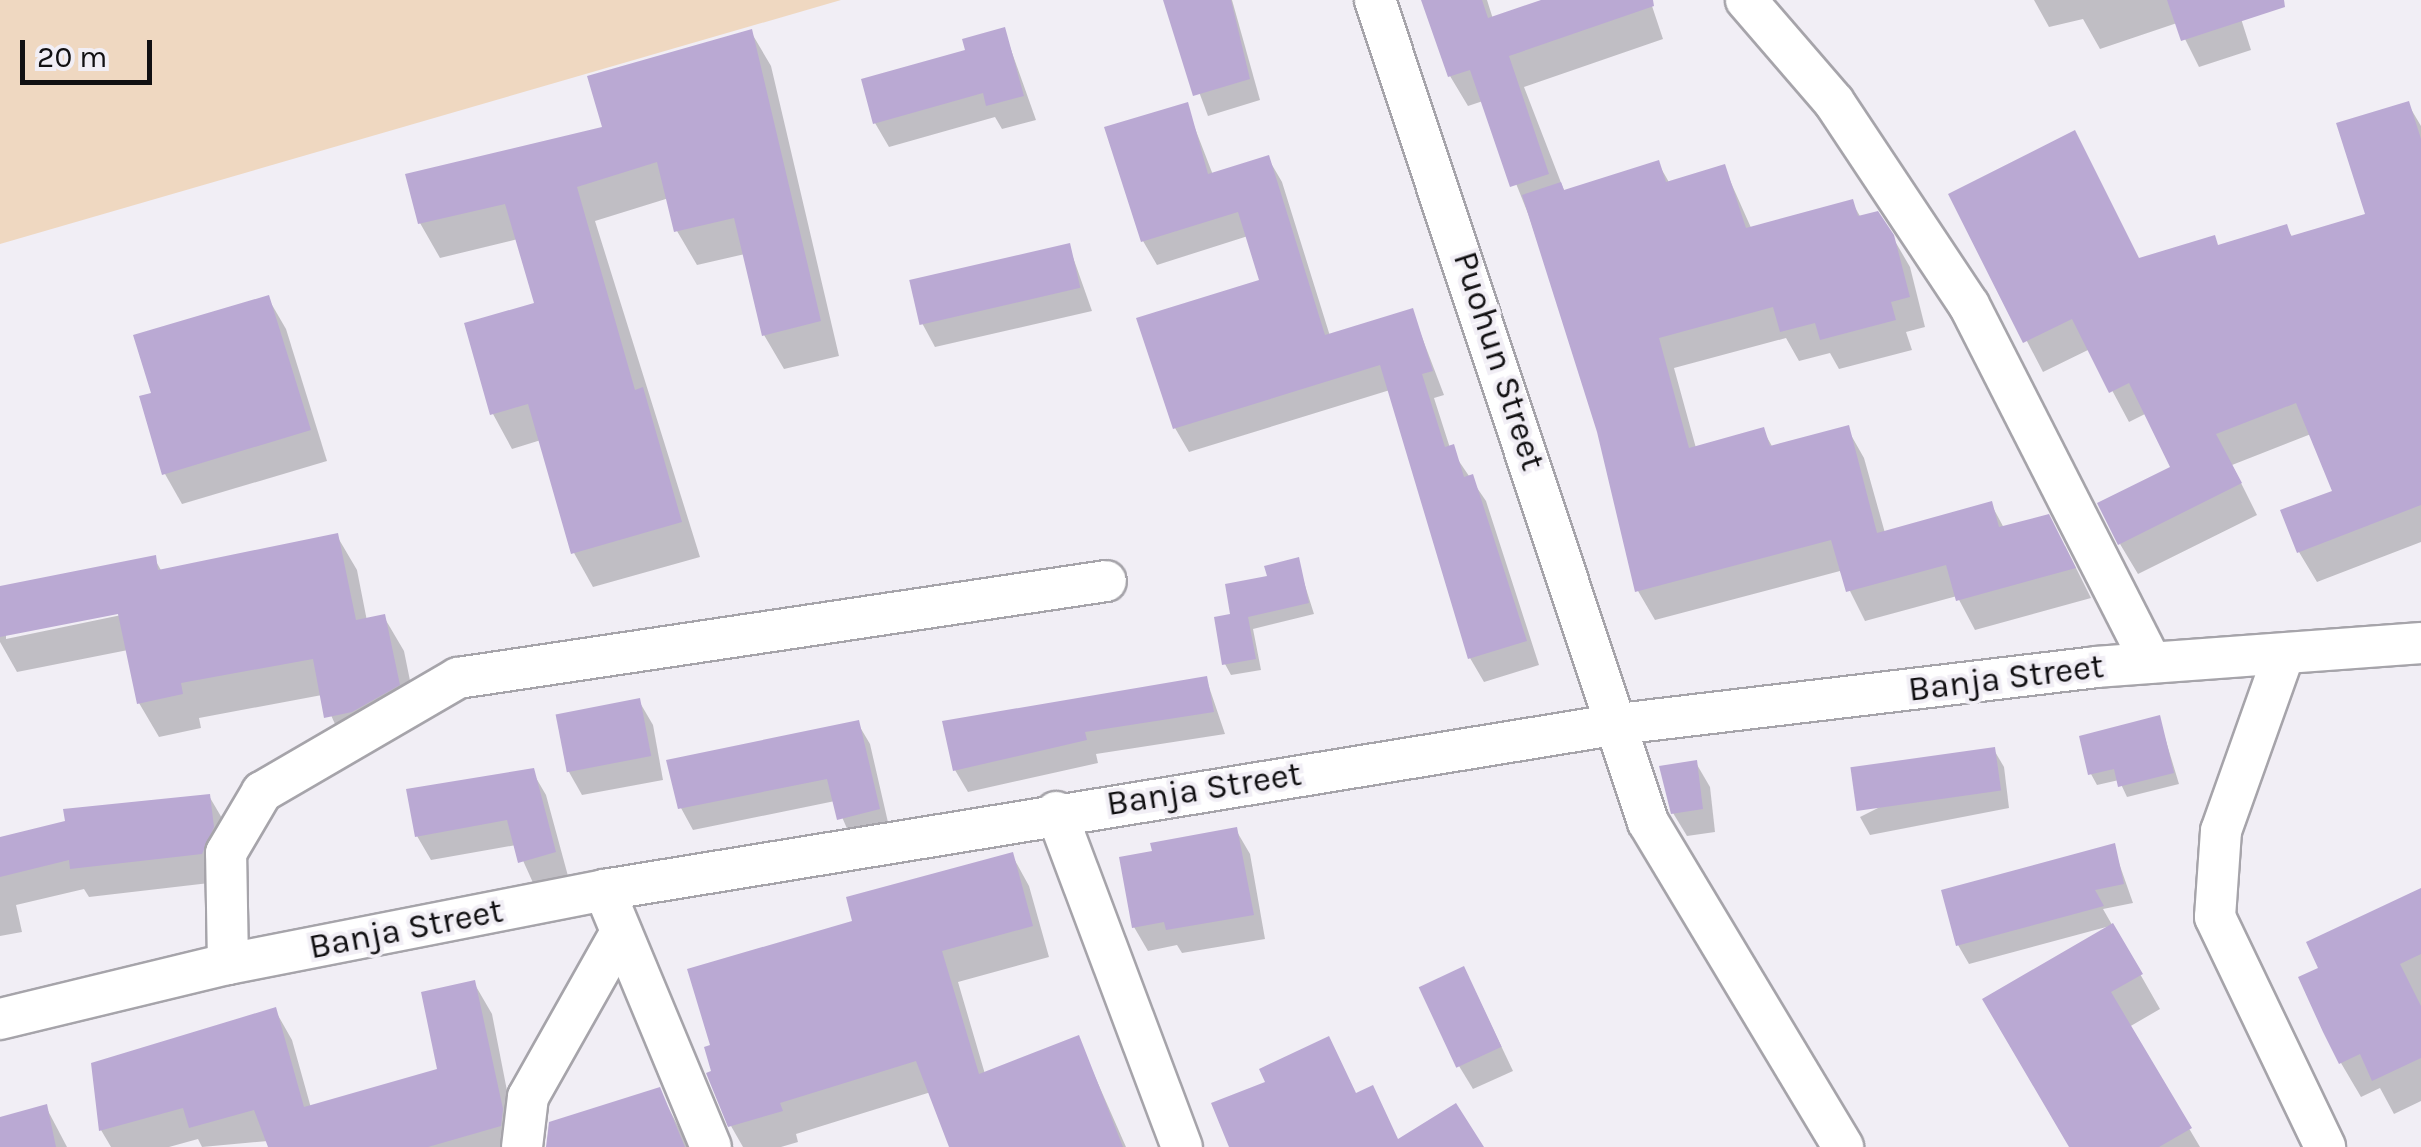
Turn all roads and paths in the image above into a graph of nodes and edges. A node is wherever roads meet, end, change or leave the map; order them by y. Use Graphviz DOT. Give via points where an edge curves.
graph roads {
  1 [pos="1375,0"];
  2 [pos="1746,0"];
  3 [pos="1106,581"];
  4 [pos="2421,643"];
  5 [pos="2284,654"];
  6 [pos="2151,662"];
  7 [pos="1619,724"];
  8 [pos="1056,812"];
  9 [pos="604,890"];
  10 [pos="620,934"];
  11 [pos="228,964"];
  12 [pos="0,1019"];
  13 [pos="522,1147"];
  14 [pos="711,1147"];
  15 [pos="1182,1147"];
  16 [pos="1842,1147"];
  17 [pos="2325,1147"];
  1 -- 7 [label="street, Puohun Street"];
  2 -- 6 [label="street" via="1834,102 1969,305"];
  3 -- 11 [label="street" via="458,678 262,792 226,853"];
  4 -- 5 [label="street, Banja Street"];
  5 -- 6 [label="street, Banja Street"];
  5 -- 17 [label="street" via="2222,831 2215,917"];
  6 -- 7 [label="street, Banja Street"];
  7 -- 8 [label="street, Banja Street"];
  7 -- 16 [label="street, Puohun Street" via="1648,822"];
  8 -- 9 [label="street, Banja Street"];
  8 -- 15 [label="street"];
  9 -- 10 [label="street"];
  9 -- 11 [label="street, Banja Street"];
  10 -- 13 [label="street" via="528,1098"];
  10 -- 14 [label="street"];
  11 -- 12 [label="street, Banja Street"];
}
